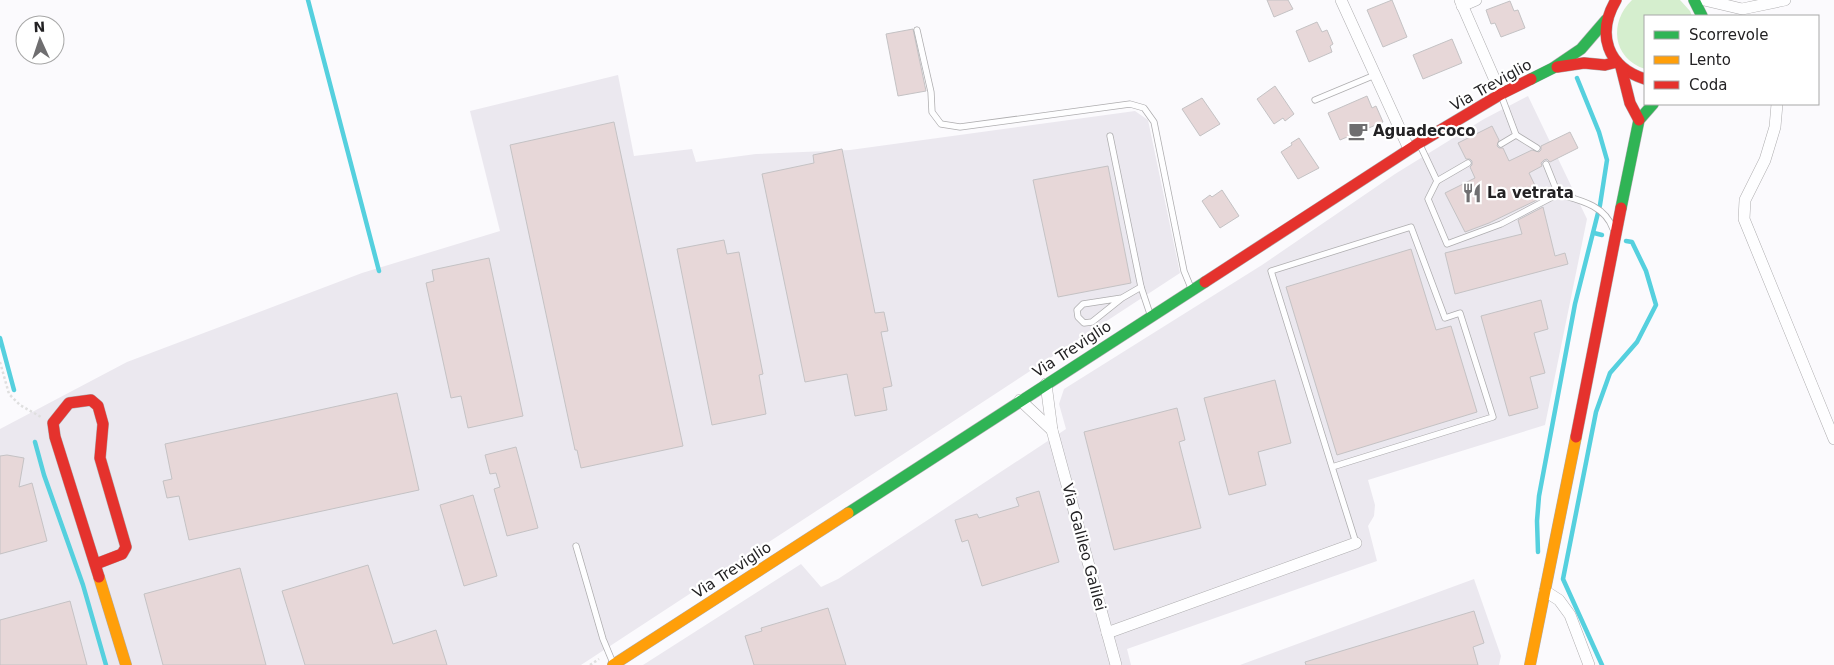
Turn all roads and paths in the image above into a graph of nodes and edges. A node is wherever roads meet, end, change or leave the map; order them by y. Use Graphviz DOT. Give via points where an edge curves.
graph roads {
  1 [pos="1341,0"];
  2 [pos="1476,0"];
  3 [pos="1616,0"];
  4 [pos="1694,0"];
  5 [pos="1704,0"];
  6 [pos="1785,0"];
  7 [pos="1461,3"];
  8 [pos="1762,4"];
  9 [pos="1739,13"];
  10 [pos="1702,15"];
  11 [pos="1765,15"];
  12 [pos="1606,20"];
  13 [pos="918,30"];
  14 [pos="1619,65"];
  15 [pos="1553,68"];
  16 [pos="1375,75"];
  17 [pos="1644,79"];
  18 [pos="1501,94"];
  19 [pos="1315,100"];
  20 [pos="1652,105"];
  21 [pos="1777,105"];
  22 [pos="1639,120"];
  23 [pos="1516,135"];
  24 [pos="1110,136"];
  25 [pos="1501,144"];
  26 [pos="1414,146"];
  27 [pos="1537,148"];
  28 [pos="1468,163"];
  29 [pos="1546,164"];
  30 [pos="1437,180"];
  31 [pos="1558,194"];
  32 [pos="1614,235"];
  33 [pos="1141,288"];
  34 [pos="1192,290"];
  35 [pos="1122,298"];
  36 [pos="1151,316"];
  37 [pos="0,362"];
  38 [pos="1046,384"];
  39 [pos="1020,400"];
  40 [pos="53,423"];
  41 [pos="1052,430"];
  42 [pos="1834,439"];
  43 [pos="1332,467"];
  44 [pos="1356,544"];
  45 [pos="576,546"];
  46 [pos="96,564"];
  47 [pos="1545,591"];
  48 [pos="1107,633"];
  49 [pos="126,665"];
  50 [pos="613,665"];
  51 [pos="1116,665"];
  52 [pos="1530,665"];
  53 [pos="1589,665"];
  1 -- 16 [label="street"];
  2 -- 7 [label="street"];
  3 -- 12 [label="street"];
  4 -- 10 [label="street"];
  5 -- 9 [label="street"];
  6 -- 8 [label="street"];
  7 -- 18 [label="street"];
  8 -- 9 [label="street"];
  8 -- 11 [label="street"];
  12 -- 14 [label="street" via="1606,42"];
  12 -- 15 [label="street, Via Treviglio" via="1580,48"];
  13 -- 34 [label="lane" via="932,112 941,124 960,127 1130,104 1144,108 1154,122 1184,271"];
  14 -- 15 [label="street, Via Treviglio" via="1584,63"];
  14 -- 17 [label="street"];
  14 -- 22 [label="street" via="1630,104"];
  15 -- 18 [label="street, Via Treviglio"];
  16 -- 19 [label="lane"];
  16 -- 26 [label="street"];
  18 -- 23 [label="lane"];
  18 -- 26 [label="street, Via Treviglio"];
  20 -- 22 [label="street"];
  21 -- 42 [label="street" via="1775,127 1765,160 1745,200 1744,219"];
  22 -- 32 [label="street"];
  23 -- 25 [label="lane"];
  23 -- 27 [label="lane"];
  24 -- 33 [label="lane"];
  26 -- 30 [label="lane"];
  26 -- 34 [label="street, Via Treviglio"];
  28 -- 30 [label="lane"];
  29 -- 31 [label="lane"];
  30 -- 31 [label="lane" via="1428,199 1447,244 1501,224"];
  31 -- 32 [label="lane" via="1589,203 1610,223"];
  32 -- 47 [label="street"];
  33 -- 35 [label="lane"];
  33 -- 36 [label="lane"];
  34 -- 36 [label="street, Via Treviglio"];
  35 -- 35 [label="lane" via="1083,304 1077,310 1078,318 1084,323 1092,322"];
  36 -- 38 [label="street, Via Treviglio"];
  37 -- 40 [label="path" via="9,394 20,405"];
  38 -- 39 [label="street, Via Treviglio"];
  38 -- 41 [label="street, Via Galileo Galilei"];
  39 -- 41 [label="street"];
  39 -- 50 [label="street, Via Treviglio"];
  40 -- 46 [label="street"];
  40 -- 46 [label="street" via="69,404 91,400 98,406 103,424 100,458 126,547 122,554"];
  41 -- 48 [label="street, Via Galileo Galilei"];
  43 -- 43 [label="lane" via="1493,417 1460,313 1445,318 1411,227 1271,271"];
  43 -- 44 [label="lane"];
  44 -- 48 [label="street"];
  45 -- 50 [label="lane"];
  46 -- 49 [label="street"];
  47 -- 52 [label="street"];
  47 -- 53 [label="street" via="1560,600 1570,615"];
  48 -- 51 [label="street, Via Galileo Galilei"];
}
